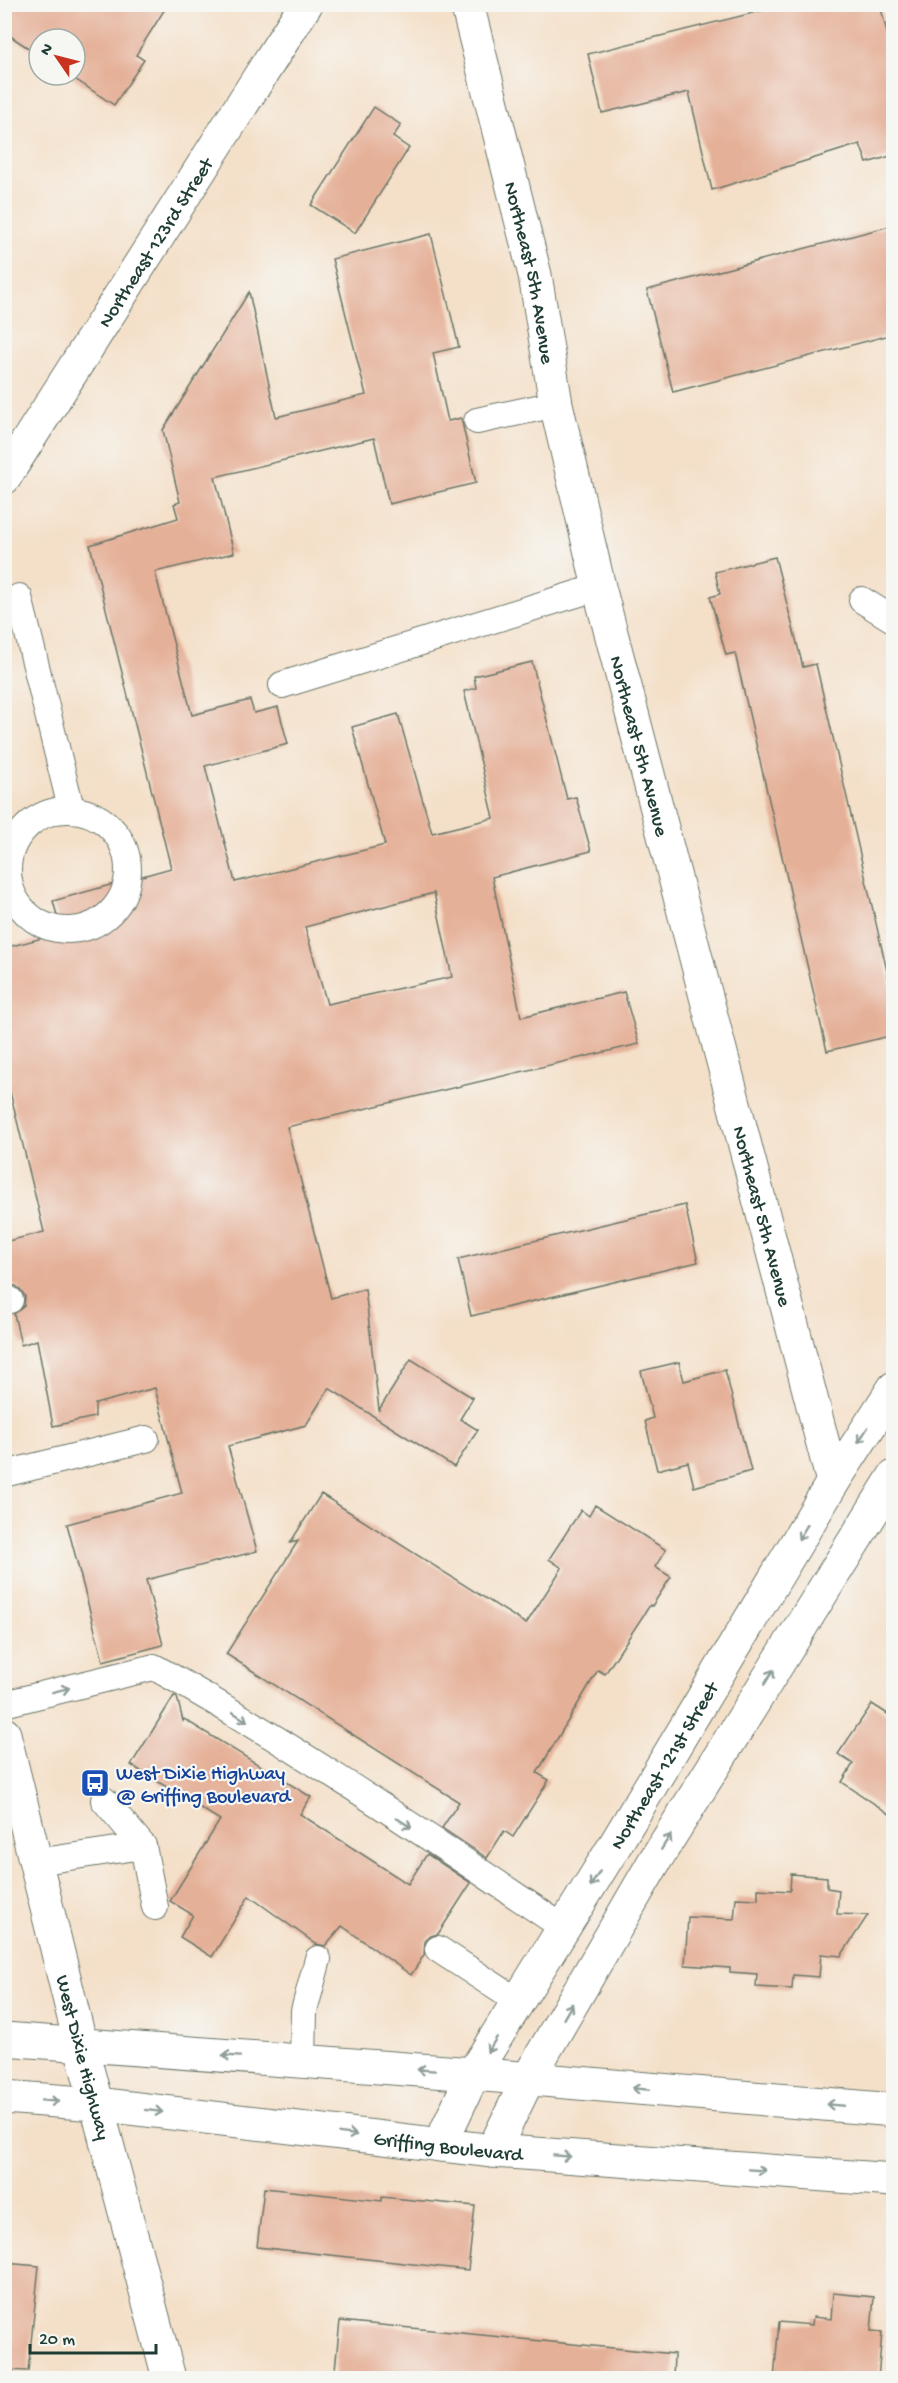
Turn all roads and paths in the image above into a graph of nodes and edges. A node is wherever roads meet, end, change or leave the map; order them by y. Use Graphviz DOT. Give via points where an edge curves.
graph roads {
  1 [pos="306,4"];
  2 [pos="467,4"];
  3 [pos="556,404"];
  4 [pos="477,422"];
  5 [pos="4,478"];
  6 [pos="599,586"];
  7 [pos="19,597"];
  8 [pos="862,600"];
  9 [pos="894,620"];
  10 [pos="282,685"];
  11 [pos="71,808"];
  12 [pos="11,831"];
  13 [pos="894,1388"];
  14 [pos="146,1438"];
  15 [pos="4,1474"];
  16 [pos="894,1477"];
  17 [pos="833,1482"];
  18 [pos="4,1704"];
  19 [pos="4,1734"];
  20 [pos="104,1800"];
  21 [pos="143,1845"];
  22 [pos="36,1862"];
  23 [pos="155,1907"];
  24 [pos="564,1928"];
  25 [pos="438,1949"];
  26 [pos="318,1959"];
  27 [pos="519,2002"];
  28 [pos="4,2039"];
  29 [pos="81,2046"];
  30 [pos="303,2062"];
  31 [pos="473,2074"];
  32 [pos="528,2079"];
  33 [pos="4,2097"];
  34 [pos="96,2104"];
  35 [pos="894,2110"];
  36 [pos="440,2145"];
  37 [pos="493,2151"];
  38 [pos="894,2180"];
  39 [pos="169,2379"];
  1 -- 5 [label="street, Northeast 123rd Street"];
  2 -- 3 [label="street, Northeast 5th Avenue" via="535,275"];
  3 -- 4 [label="lane"];
  3 -- 6 [label="street, Northeast 5th Avenue"];
  6 -- 10 [label="lane"];
  6 -- 17 [label="street, Northeast 5th Avenue"];
  7 -- 11 [label="lane"];
  8 -- 9 [label="lane"];
  11 -- 12 [label="lane" via="43,814"];
  11 -- 12 [label="lane" via="106,821 129,856 129,877 110,914 78,930 51,929 28,916 9,885"];
  13 -- 17 [label="street, Northeast 121st Street, one-way"];
  14 -- 15 [label="lane"];
  32 -- 16 [label="street, one-way" via="654,1862"];
  17 -- 24 [label="street, Northeast 121st Street, one-way"];
  18 -- 24 [label="lane, one-way" via="154,1668 218,1703"];
  19 -- 22 [label="street, West Dixie Highway"];
  20 -- 21 [label="lane"];
  21 -- 22 [label="lane"];
  21 -- 23 [label="lane"];
  22 -- 29 [label="street, West Dixie Highway"];
  24 -- 27 [label="street, Northeast 121st Street"];
  25 -- 27 [label="lane"];
  26 -- 30 [label="lane" via="304,2010"];
  27 -- 31 [label="street, Northeast 121st Street, one-way"];
  28 -- 29 [label="street"];
  30 -- 29 [label="street, one-way"];
  29 -- 34 [label="street, West Dixie Highway"];
  31 -- 30 [label="street, one-way"];
  31 -- 32 [label="street"];
  31 -- 36 [label="street, Northeast 121st Street"];
  35 -- 32 [label="street, one-way"];
  32 -- 37 [label="street"];
  33 -- 34 [label="street, Griffing Boulevard, one-way"];
  34 -- 36 [label="street, Griffing Boulevard, one-way"];
  34 -- 39 [label="street, West Dixie Highway"];
  36 -- 37 [label="street, Griffing Boulevard"];
  37 -- 38 [label="street, Griffing Boulevard, one-way"];
}
